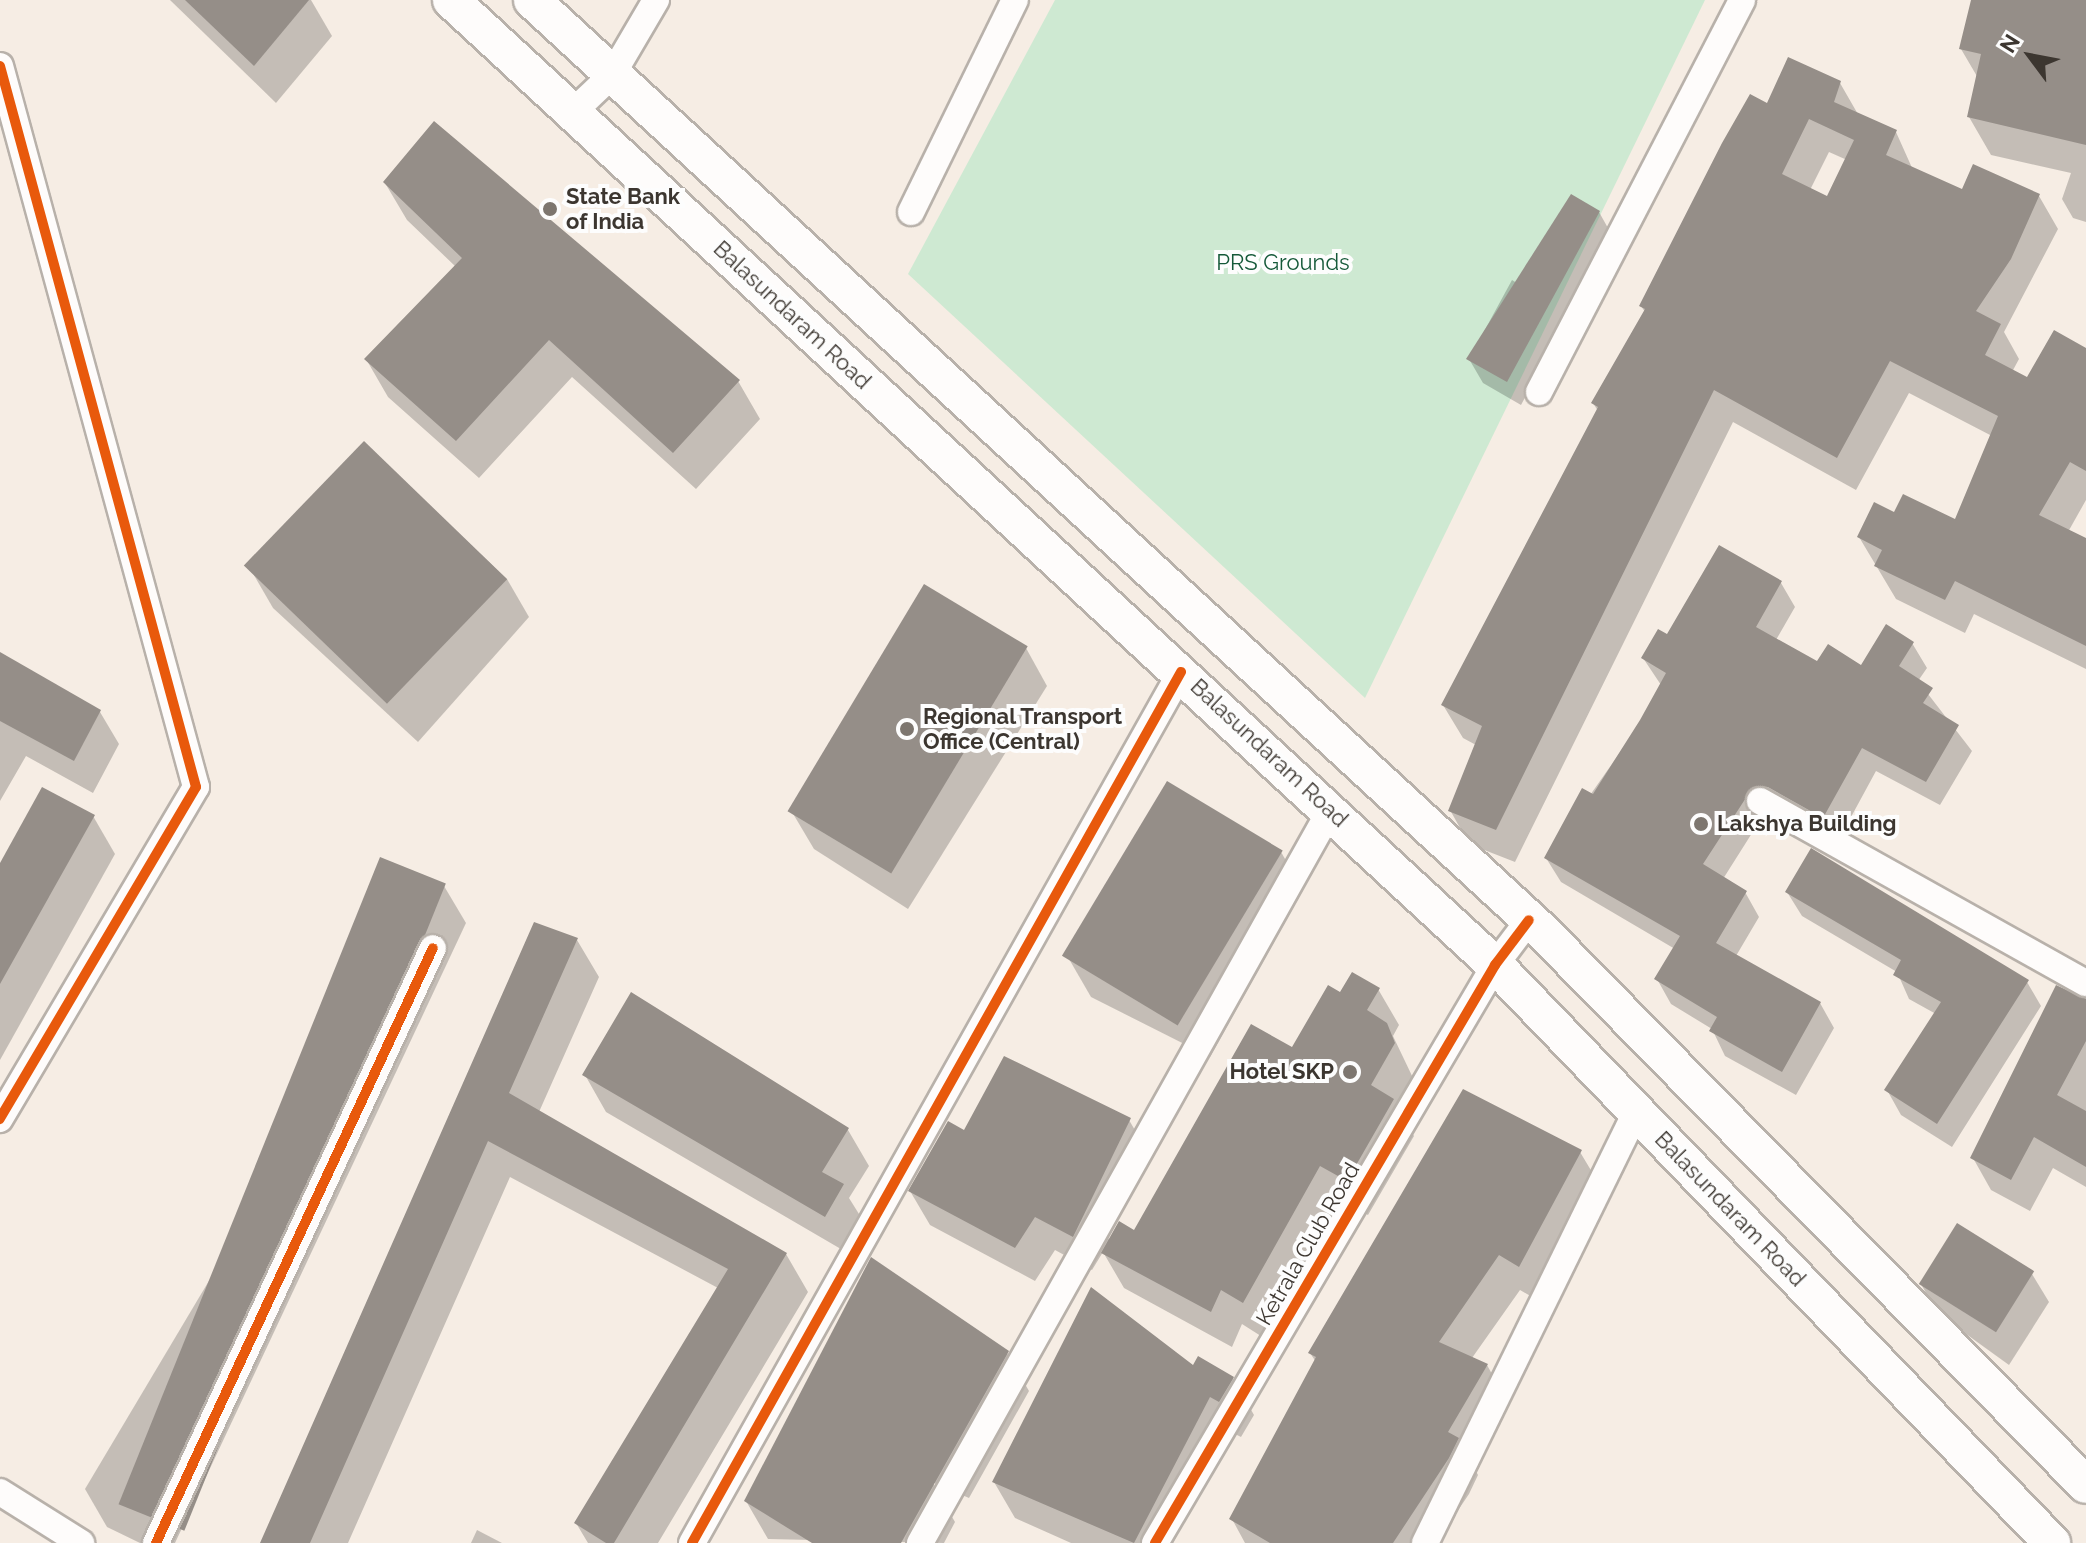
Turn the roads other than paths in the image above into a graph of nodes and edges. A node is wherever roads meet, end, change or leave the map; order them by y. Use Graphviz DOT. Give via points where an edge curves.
graph roads {
  1 [pos="451,0"];
  2 [pos="532,0"];
  3 [pos="656,0"];
  4 [pos="1015,0"];
  5 [pos="1742,0"];
  6 [pos="0,66"];
  7 [pos="612,75"];
  8 [pos="573,112"];
  9 [pos="911,212"];
  10 [pos="1539,392"];
  11 [pos="1134,553"];
  12 [pos="1097,595"];
  13 [pos="1181,672"];
  14 [pos="1760,801"];
  15 [pos="1331,809"];
  16 [pos="1529,920"];
  17 [pos="433,948"];
  18 [pos="1495,965"];
  19 [pos="2086,983"];
  20 [pos="1637,1110"];
  21 [pos="0,1119"];
  22 [pos="2086,1485"];
  23 [pos="0,1492"];
  24 [pos="81,1543"];
  25 [pos="156,1543"];
  26 [pos="692,1543"];
  27 [pos="920,1543"];
  28 [pos="1155,1543"];
  29 [pos="1425,1543"];
  30 [pos="2052,1543"];
  1 -- 8 [label="main road, Balasundaram Road"];
  2 -- 7 [label="main road"];
  3 -- 7 [label="street"];
  4 -- 9 [label="street"];
  5 -- 10 [label="street"];
  6 -- 21 [label="street" via="196,787"];
  7 -- 8 [label="street"];
  7 -- 11 [label="main road"];
  8 -- 12 [label="main road, Balasundaram Road"];
  11 -- 12 [label="main road"];
  11 -- 16 [label="main road"];
  12 -- 13 [label="main road, Balasundaram Road"];
  13 -- 15 [label="main road, Balasundaram Road"];
  13 -- 26 [label="street"];
  14 -- 19 [label="street"];
  15 -- 18 [label="main road, Balasundaram Road"];
  15 -- 27 [label="street"];
  16 -- 18 [label="street, Ketrala Club Road"];
  16 -- 22 [label="main road"];
  17 -- 25 [label="street"];
  18 -- 20 [label="main road, Balasundaram Road"];
  18 -- 28 [label="street, Ketrala Club Road"];
  20 -- 29 [label="street"];
  20 -- 30 [label="main road, Balasundaram Road"];
  23 -- 24 [label="street"];
}
